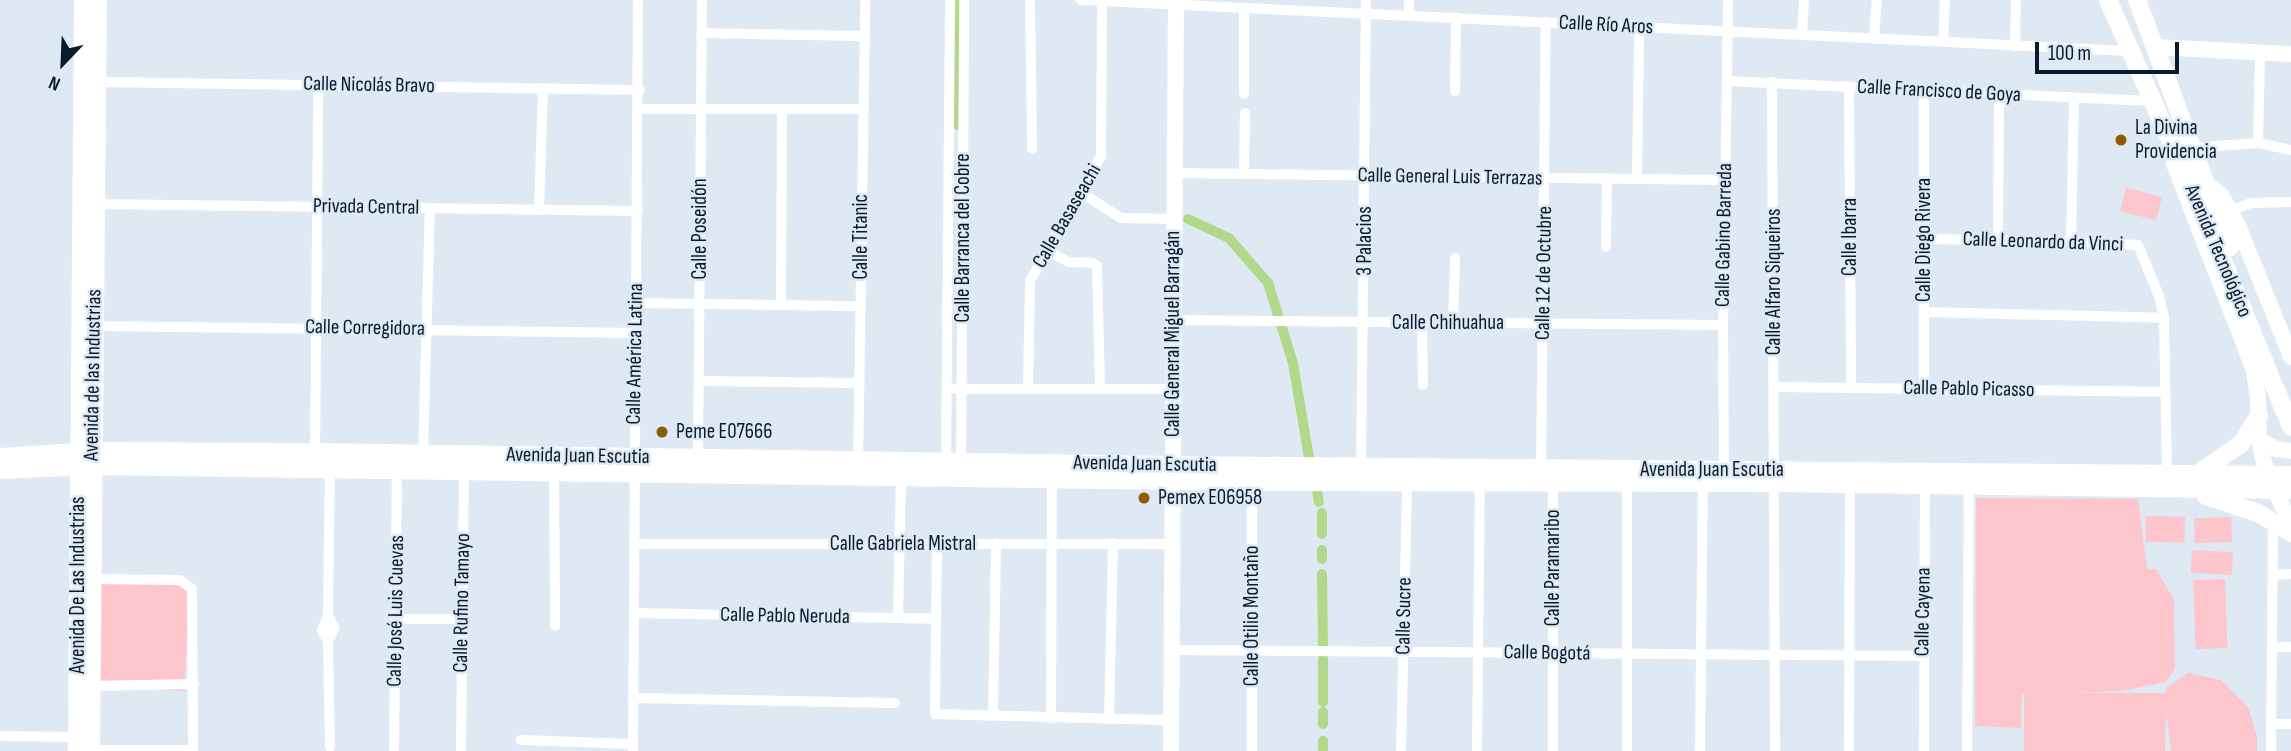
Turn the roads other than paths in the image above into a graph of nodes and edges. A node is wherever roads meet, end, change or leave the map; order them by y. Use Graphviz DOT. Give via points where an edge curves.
graph roads {
  1 [pos="638,0"];
  2 [pos="702,0"];
  3 [pos="864,0"];
  4 [pos="950,0"];
  5 [pos="964,0"];
  6 [pos="1030,0"];
  7 [pos="1082,0"];
  8 [pos="1409,0"];
  9 [pos="1728,0"];
  10 [pos="1804,0"];
  11 [pos="1877,0"];
  12 [pos="1945,0"];
  13 [pos="2016,0"];
  14 [pos="2108,0"];
  15 [pos="2137,0"];
  16 [pos="1102,1"];
  17 [pos="90,3"];
  18 [pos="1176,3"];
  19 [pos="1299,5"];
  20 [pos="1366,6"];
  21 [pos="1244,8"];
  22 [pos="1409,14"];
  23 [pos="1456,17"];
  24 [pos="1546,22"];
  25 [pos="1639,27"];
  26 [pos="90,32"];
  27 [pos="1726,32"];
  28 [pos="701,33"];
  29 [pos="1802,35"];
  30 [pos="863,36"];
  31 [pos="1874,39"];
  32 [pos="1943,42"];
  33 [pos="2015,46"];
  34 [pos="2156,47"];
  35 [pos="2130,51"];
  36 [pos="2260,52"];
  37 [pos="2291,54"];
  38 [pos="1727,81"];
  39 [pos="98,82"];
  40 [pos="1772,82"];
  41 [pos="318,84"];
  42 [pos="1849,86"];
  43 [pos="542,88"];
  44 [pos="640,90"];
  45 [pos="1924,90"];
  46 [pos="1455,91"];
  47 [pos="1244,94"];
  48 [pos="1999,94"];
  49 [pos="2074,98"];
  50 [pos="2151,101"];
  51 [pos="640,109"];
  52 [pos="701,110"];
  53 [pos="862,110"];
  54 [pos="782,111"];
  55 [pos="1245,113"];
  56 [pos="2258,143"];
  57 [pos="948,144"];
  58 [pos="963,144"];
  59 [pos="2172,147"];
  60 [pos="2191,148"];
  61 [pos="1032,149"];
  62 [pos="2291,150"];
  63 [pos="1175,173"];
  64 [pos="1244,174"];
  65 [pos="1366,176"];
  66 [pos="1545,178"];
  67 [pos="1606,179"];
  68 [pos="1637,179"];
  69 [pos="1726,180"];
  70 [pos="2204,181"];
  71 [pos="1082,193"];
  72 [pos="2291,202"];
  73 [pos="95,204"];
  74 [pos="319,206"];
  75 [pos="430,208"];
  76 [pos="539,210"];
  77 [pos="638,211"];
  78 [pos="2230,211"];
  79 [pos="1174,219"];
  80 [pos="88,236"];
  81 [pos="1924,239"];
  82 [pos="1998,240"];
  83 [pos="2071,241"];
  84 [pos="2221,241"];
  85 [pos="1606,247"];
  86 [pos="947,250"];
  87 [pos="962,250"];
  88 [pos="1047,250"];
  89 [pos="1455,258"];
  90 [pos="636,303"];
  91 [pos="700,304"];
  92 [pos="781,305"];
  93 [pos="860,306"];
  94 [pos="1925,312"];
  95 [pos="2164,318"];
  96 [pos="1173,320"];
  97 [pos="1364,322"];
  98 [pos="1422,323"];
  99 [pos="1454,323"];
  100 [pos="1544,324"];
  101 [pos="1723,325"];
  102 [pos="94,326"];
  103 [pos="317,327"];
  104 [pos="427,329"];
  105 [pos="636,333"];
  106 [pos="2291,357"];
  107 [pos="699,380"];
  108 [pos="860,383"];
  109 [pos="1423,385"];
  110 [pos="1774,387"];
  111 [pos="946,388"];
  112 [pos="1851,388"];
  113 [pos="962,389"];
  114 [pos="1028,389"];
  115 [pos="1100,389"];
  116 [pos="1173,389"];
  117 [pos="1924,389"];
  118 [pos="2164,392"];
  119 [pos="2291,396"];
  120 [pos="86,398"];
  121 [pos="2259,415"];
  122 [pos="2291,427"];
  123 [pos="2259,440"];
  124 [pos="2291,451"];
  125 [pos="423,455"];
  126 [pos="0,457"];
  127 [pos="698,457"];
  128 [pos="85,459"];
  129 [pos="322,461"];
  130 [pos="464,463"];
  131 [pos="554,464"];
  132 [pos="633,465"];
  133 [pos="47,467"];
  134 [pos="858,468"];
  135 [pos="953,469"];
  136 [pos="0,470"];
  137 [pos="397,470"];
  138 [pos="1724,470"];
  139 [pos="1173,473"];
  140 [pos="1307,474"];
  141 [pos="1352,474"];
  142 [pos="2167,474"];
  143 [pos="1547,475"];
  144 [pos="2195,475"];
  145 [pos="2291,475"];
  146 [pos="901,476"];
  147 [pos="1775,476"];
  148 [pos="1052,479"];
  149 [pos="1925,479"];
  150 [pos="1407,481"];
  151 [pos="1252,482"];
  152 [pos="1480,482"];
  153 [pos="1627,483"];
  154 [pos="1703,483"];
  155 [pos="1850,484"];
  156 [pos="2277,485"];
  157 [pos="1969,487"];
  158 [pos="2179,489"];
  159 [pos="78,498"];
  160 [pos="2282,523"];
  161 [pos="2291,533"];
  162 [pos="996,543"];
  163 [pos="1053,543"];
  164 [pos="1113,543"];
  165 [pos="634,544"];
  166 [pos="900,544"];
  167 [pos="937,544"];
  168 [pos="1173,544"];
  169 [pos="2291,574"];
  170 [pos="2273,575"];
  171 [pos="91,579"];
  172 [pos="634,613"];
  173 [pos="898,618"];
  174 [pos="935,618"];
  175 [pos="397,619"];
  176 [pos="461,619"];
  177 [pos="555,626"];
  178 [pos="2273,647"];
  179 [pos="2291,647"];
  180 [pos="1171,650"];
  181 [pos="1252,650"];
  182 [pos="1403,653"];
  183 [pos="1478,653"];
  184 [pos="1552,654"];
  185 [pos="1628,654"];
  186 [pos="1700,655"];
  187 [pos="1774,655"];
  188 [pos="1848,656"];
  189 [pos="1923,656"];
  190 [pos="194,684"];
  191 [pos="84,686"];
  192 [pos="633,698"];
  193 [pos="895,703"];
  194 [pos="993,716"];
  195 [pos="1051,718"];
  196 [pos="1109,719"];
  197 [pos="1171,720"];
  198 [pos="2271,724"];
  199 [pos="2291,724"];
  200 [pos="0,736"];
  201 [pos="521,740"];
  202 [pos="77,744"];
  203 [pos="330,747"];
  204 [pos="632,747"];
  205 [pos="91,751"];
  206 [pos="193,751"];
  207 [pos="394,751"];
  208 [pos="461,751"];
  209 [pos="1171,751"];
  210 [pos="1252,751"];
  211 [pos="1401,751"];
  212 [pos="1477,751"];
  213 [pos="1552,751"];
  214 [pos="1627,751"];
  215 [pos="1700,751"];
  216 [pos="1775,751"];
  217 [pos="1849,751"];
  218 [pos="1924,751"];
  219 [pos="1967,751"];
  220 [pos="2271,751"];
  1 -- 44 [label="street, Calle América Latina"];
  2 -- 28 [label="street, Calle Poseidón"];
  3 -- 30 [label="street, Calle Titanic"];
  4 -- 57 [label="street, Calle Barranca del Cobre"];
  5 -- 58 [label="street, Calle Barranca del Cobre"];
  6 -- 61 [label="street"];
  7 -- 16 [label="street, Calle Río Aros"];
  8 -- 22 [label="street"];
  9 -- 27 [label="street, Calle Gabino Barreda"];
  10 -- 29 [label="street"];
  11 -- 31 [label="street"];
  12 -- 32 [label="street"];
  13 -- 33 [label="street"];
  14 -- 35 [label="main road, Avenida Tecnológico"];
  15 -- 34 [label="main road, Avenida Tecnológico"];
  16 -- 18 [label="street, Calle Río Aros"];
  16 -- 71 [label="street, Calle Basaseachi" via="1102,150"];
  17 -- 26 [label="main road, Avenida De Las Industrias"];
  18 -- 21 [label="street, Calle Río Aros"];
  18 -- 63 [label="main road, Calle General Miguel Barragán"];
  19 -- 20 [label="street, Calle Río Aros"];
  19 -- 21 [label="street, Calle Río Aros"];
  20 -- 22 [label="street, Calle Río Aros"];
  20 -- 65 [label="street, 3 Palacios"];
  21 -- 47 [label="street"];
  22 -- 23 [label="street, Calle Río Aros"];
  23 -- 24 [label="street, Calle Río Aros"];
  23 -- 46 [label="street"];
  24 -- 25 [label="street, Calle Río Aros"];
  24 -- 66 [label="street, Calle 12 de Octubre"];
  25 -- 27 [label="street, Calle Río Aros"];
  25 -- 68 [label="street"];
  26 -- 39 [label="main road, Avenida de las Industrias"];
  26 -- 80 [label="main road, Avenida De Las Industrias"];
  27 -- 29 [label="street, Calle Río Aros"];
  27 -- 38 [label="street, Calle Gabino Barreda"];
  28 -- 30 [label="street"];
  28 -- 52 [label="street, Calle Poseidón"];
  29 -- 31 [label="street, Calle Río Aros"];
  30 -- 53 [label="street, Calle Titanic"];
  31 -- 32 [label="street, Calle Río Aros"];
  32 -- 33 [label="street, Calle Río Aros"];
  33 -- 35 [label="street, Calle Río Aros"];
  34 -- 36 [label="main road"];
  34 -- 60 [label="main road, Avenida Tecnológico"];
  35 -- 50 [label="main road, Avenida Tecnológico"];
  36 -- 37 [label="main road"];
  36 -- 56 [label="street"];
  38 -- 40 [label="street, Calle Francisco de Goya"];
  38 -- 69 [label="street, Calle Gabino Barreda"];
  39 -- 41 [label="street, Calle Nicolás Bravo"];
  39 -- 73 [label="main road, Avenida de las Industrias"];
  40 -- 42 [label="street, Calle Francisco de Goya"];
  40 -- 110 [label="street, Calle Alfaro Siqueiros"];
  41 -- 43 [label="street, Calle Nicolás Bravo"];
  41 -- 74 [label="street"];
  42 -- 45 [label="street, Calle Francisco de Goya"];
  42 -- 112 [label="street, Calle Ibarra"];
  43 -- 44 [label="street, Calle Nicolás Bravo"];
  43 -- 76 [label="street"];
  44 -- 51 [label="street, Calle América Latina"];
  45 -- 48 [label="street, Calle Francisco de Goya"];
  45 -- 81 [label="street, Calle Diego Rivera"];
  48 -- 49 [label="street, Calle Francisco de Goya"];
  48 -- 82 [label="street"];
  49 -- 50 [label="street, Calle Francisco de Goya"];
  49 -- 83 [label="street"];
  50 -- 59 [label="main road, Avenida Tecnológico"];
  51 -- 52 [label="street"];
  51 -- 77 [label="street, Calle América Latina"];
  52 -- 54 [label="street"];
  52 -- 91 [label="street, Calle Poseidón"];
  53 -- 54 [label="street"];
  53 -- 93 [label="street, Calle Titanic"];
  54 -- 92 [label="street"];
  55 -- 64 [label="street"];
  56 -- 60 [label="street"];
  56 -- 62 [label="street"];
  57 -- 58 [label="street"];
  57 -- 86 [label="street, Calle Barranca del Cobre"];
  58 -- 87 [label="street, Calle Barranca del Cobre"];
  59 -- 84 [label="main road, Avenida Tecnológico"];
  59 -- 121 [label="main road" via="2181,188 2254,370"];
  60 -- 70 [label="main road, Avenida Tecnológico"];
  63 -- 64 [label="street, Calle General Luis Terrazas"];
  63 -- 79 [label="main road, Calle General Miguel Barragán"];
  64 -- 65 [label="street, Calle General Luis Terrazas"];
  65 -- 66 [label="street, Calle General Luis Terrazas"];
  65 -- 97 [label="street, 3 Palacios"];
  66 -- 67 [label="street, Calle General Luis Terrazas"];
  66 -- 100 [label="street, Calle 12 de Octubre"];
  67 -- 68 [label="street, Calle General Luis Terrazas"];
  67 -- 85 [label="street"];
  68 -- 69 [label="street, Calle General Luis Terrazas"];
  69 -- 101 [label="street, Calle Gabino Barreda"];
  70 -- 78 [label="main road" via="2221,195"];
  70 -- 84 [label="main road, Avenida Tecnológico"];
  71 -- 79 [label="street" via="1121,218"];
  71 -- 88 [label="street, Calle Basaseachi"];
  72 -- 78 [label="street" via="2251,203"];
  73 -- 74 [label="street, Privada Central"];
  73 -- 80 [label="main road, Avenida de las Industrias"];
  74 -- 75 [label="street, Privada Central"];
  74 -- 103 [label="street"];
  75 -- 76 [label="street, Privada Central"];
  75 -- 104 [label="street"];
  76 -- 77 [label="street, Privada Central"];
  77 -- 90 [label="street, Calle América Latina"];
  78 -- 106 [label="main road"];
  79 -- 96 [label="main road, Calle General Miguel Barragán"];
  80 -- 102 [label="main road, Avenida de las Industrias"];
  80 -- 120 [label="main road, Avenida De Las Industrias"];
  81 -- 82 [label="street, Calle Leonardo da Vinci"];
  81 -- 94 [label="street, Calle Diego Rivera"];
  82 -- 83 [label="street, Calle Leonardo da Vinci"];
  83 -- 95 [label="street, Calle Leonardo da Vinci" via="2138,245"];
  84 -- 119 [label="main road, Avenida Tecnológico"];
  84 -- 122 [label="main road, Avenida Tecnológico"];
  86 -- 87 [label="street"];
  86 -- 111 [label="street, Calle Barranca del Cobre"];
  87 -- 113 [label="street, Calle Barranca del Cobre"];
  88 -- 114 [label="street, Calle Basaseachi" via="1029,285"];
  88 -- 115 [label="street" via="1065,261 1097,266"];
  89 -- 99 [label="street"];
  90 -- 91 [label="street"];
  90 -- 105 [label="street, Calle América Latina"];
  91 -- 92 [label="street"];
  91 -- 107 [label="street, Calle Poseidón"];
  92 -- 93 [label="street"];
  93 -- 108 [label="street, Calle Titanic"];
  94 -- 95 [label="street"];
  94 -- 117 [label="street, Calle Diego Rivera"];
  95 -- 118 [label="street, Calle Leonardo da Vinci"];
  96 -- 97 [label="street, Calle Chihuahua"];
  96 -- 116 [label="main road, Calle General Miguel Barragán"];
  97 -- 98 [label="street, Calle Chihuahua"];
  97 -- 141 [label="street, 3 Palacios"];
  98 -- 99 [label="street, Calle Chihuahua"];
  98 -- 109 [label="street"];
  99 -- 100 [label="street, Calle Chihuahua"];
  100 -- 101 [label="street, Calle Chihuahua"];
  100 -- 143 [label="street, Calle 12 de Octubre"];
  101 -- 138 [label="street, Calle Gabino Barreda"];
  102 -- 103 [label="street, Calle Corregidora"];
  102 -- 120 [label="main road, Avenida de las Industrias"];
  103 -- 104 [label="street, Calle Corregidora"];
  103 -- 129 [label="street"];
  104 -- 105 [label="street, Calle Corregidora"];
  104 -- 125 [label="street"];
  105 -- 132 [label="street, Calle América Latina"];
  107 -- 108 [label="street"];
  107 -- 127 [label="street, Calle Poseidón"];
  108 -- 134 [label="street, Calle Titanic"];
  110 -- 112 [label="street, Calle Pablo Picasso"];
  110 -- 147 [label="street, Calle Alfaro Siqueiros"];
  111 -- 113 [label="street"];
  111 -- 135 [label="street, Calle Barranca del Cobre"];
  112 -- 117 [label="street, Calle Pablo Picasso"];
  113 -- 114 [label="street"];
  113 -- 135 [label="street, Calle Barranca del Cobre"];
  114 -- 115 [label="street"];
  115 -- 116 [label="street"];
  116 -- 139 [label="main road, Calle General Miguel Barragán"];
  117 -- 118 [label="street, Calle Pablo Picasso"];
  118 -- 142 [label="street, Calle Leonardo da Vinci"];
  120 -- 128 [label="main road, Avenida De Las Industrias"];
  121 -- 123 [label="main road"];
  121 -- 144 [label="main road" via="2232,453"];
  123 -- 124 [label="main road"];
  123 -- 156 [label="main road"];
  125 -- 129 [label="main road, Avenida Juan Escutia"];
  125 -- 130 [label="main road, Avenida Juan Escutia"];
  126 -- 128 [label="main road, Avenida Juan Escutia"];
  127 -- 132 [label="main road, Avenida Juan Escutia"];
  127 -- 134 [label="main road, Avenida Juan Escutia"];
  128 -- 129 [label="main road, Avenida Juan Escutia"];
  128 -- 133 [label="main road, Avenida Juan Escutia"];
  128 -- 159 [label="main road, Avenida De Las Industrias"];
  128 -- 171 [label="main road, Avenida de las Industrias"];
  129 -- 137 [label="main road, Avenida Juan Escutia"];
  129 -- 203 [label="street" via="328,615 334,628 328,642"];
  130 -- 131 [label="main road, Avenida Juan Escutia"];
  130 -- 137 [label="main road, Avenida Juan Escutia"];
  130 -- 176 [label="street, Calle Rufino Tamayo"];
  131 -- 132 [label="main road, Avenida Juan Escutia"];
  131 -- 177 [label="street"];
  132 -- 134 [label="main road, Avenida Juan Escutia"];
  132 -- 165 [label="street, Calle América Latina"];
  133 -- 136 [label="main road, Avenida Juan Escutia"];
  133 -- 159 [label="main road" via="67,478"];
  134 -- 135 [label="main road, Avenida Juan Escutia"];
  134 -- 146 [label="main road, Avenida Juan Escutia"];
  135 -- 139 [label="main road, Avenida Juan Escutia"];
  135 -- 146 [label="main road, Avenida Juan Escutia"];
  135 -- 148 [label="main road, Avenida Juan Escutia"];
  137 -- 175 [label="street, Calle José Luis Cuevas"];
  138 -- 143 [label="main road, Avenida Juan Escutia"];
  138 -- 147 [label="main road, Avenida Juan Escutia"];
  139 -- 140 [label="main road, Avenida Juan Escutia"];
  139 -- 148 [label="main road, Avenida Juan Escutia"];
  139 -- 151 [label="main road, Avenida Juan Escutia"];
  139 -- 168 [label="main road, Calle General Miguel Barragán"];
  140 -- 141 [label="main road, Avenida Juan Escutia"];
  140 -- 151 [label="main road, Avenida Juan Escutia"];
  141 -- 143 [label="main road, Avenida Juan Escutia"];
  141 -- 150 [label="main road, Avenida Juan Escutia"];
  142 -- 144 [label="main road, Avenida Juan Escutia"];
  142 -- 149 [label="main road, Avenida Juan Escutia"];
  143 -- 152 [label="main road, Avenida Juan Escutia"];
  143 -- 153 [label="main road, Avenida Juan Escutia"];
  143 -- 184 [label="street, Calle Paramaribo"];
  144 -- 156 [label="main road, Avenida Juan Escutia"];
  145 -- 156 [label="main road, Avenida Juan Escutia"];
  146 -- 166 [label="street"];
  147 -- 149 [label="main road, Avenida Juan Escutia"];
  147 -- 154 [label="main road, Avenida Juan Escutia"];
  147 -- 155 [label="main road, Avenida Juan Escutia"];
  147 -- 187 [label="street, Calle Alfaro Siqueiros"];
  148 -- 163 [label="street"];
  149 -- 155 [label="main road, Avenida Juan Escutia"];
  149 -- 157 [label="main road, Avenida Juan Escutia"];
  149 -- 189 [label="street, Calle Cayena"];
  150 -- 152 [label="main road, Avenida Juan Escutia"];
  150 -- 182 [label="street, Calle Sucre"];
  151 -- 181 [label="street, Calle Otilio Montaño"];
  152 -- 183 [label="street"];
  153 -- 154 [label="main road, Avenida Juan Escutia"];
  153 -- 185 [label="street"];
  154 -- 186 [label="street"];
  155 -- 188 [label="street"];
  156 -- 158 [label="main road, Avenida Juan Escutia"];
  156 -- 160 [label="main road"];
  157 -- 158 [label="main road, Avenida Juan Escutia"];
  157 -- 219 [label="street"];
  158 -- 160 [label="main road"];
  159 -- 191 [label="main road, Avenida De Las Industrias"];
  160 -- 161 [label="main road"];
  160 -- 170 [label="street"];
  162 -- 163 [label="street, Calle Gabriela Mistral"];
  162 -- 167 [label="street, Calle Gabriela Mistral"];
  162 -- 194 [label="street"];
  163 -- 164 [label="street, Calle Gabriela Mistral"];
  163 -- 195 [label="street"];
  164 -- 168 [label="street, Calle Gabriela Mistral"];
  164 -- 196 [label="street"];
  165 -- 166 [label="street, Calle Gabriela Mistral"];
  165 -- 172 [label="street, Calle América Latina"];
  166 -- 167 [label="street, Calle Gabriela Mistral"];
  166 -- 173 [label="street"];
  167 -- 174 [label="street"];
  168 -- 180 [label="main road, Calle General Miguel Barragán"];
  169 -- 170 [label="street"];
  170 -- 178 [label="street"];
  171 -- 190 [label="street" via="180,580 190,585 194,595"];
  171 -- 191 [label="main road, Avenida de las Industrias"];
  172 -- 173 [label="street, Calle Pablo Neruda"];
  172 -- 192 [label="street, Calle América Latina"];
  173 -- 174 [label="street, Calle Pablo Neruda"];
  174 -- 194 [label="street" via="934,714"];
  175 -- 176 [label="street"];
  175 -- 207 [label="street, Calle José Luis Cuevas"];
  176 -- 208 [label="street, Calle Rufino Tamayo"];
  178 -- 179 [label="street"];
  178 -- 198 [label="street"];
  180 -- 181 [label="street, Calle Bogotá"];
  180 -- 197 [label="main road, Calle General Miguel Barragán"];
  181 -- 182 [label="street, Calle Bogotá"];
  181 -- 210 [label="street, Calle Otilio Montaño"];
  182 -- 183 [label="street, Calle Bogotá"];
  182 -- 211 [label="street, Calle Sucre"];
  183 -- 184 [label="street, Calle Bogotá"];
  183 -- 212 [label="street"];
  184 -- 185 [label="street, Calle Bogotá"];
  184 -- 213 [label="street, Calle Paramaribo"];
  185 -- 186 [label="street, Calle Bogotá"];
  185 -- 214 [label="street"];
  186 -- 187 [label="street, Calle Bogotá"];
  186 -- 215 [label="street"];
  187 -- 188 [label="street, Calle Bogotá"];
  187 -- 216 [label="street, Calle Alfaro Siqueiros"];
  188 -- 189 [label="street, Calle Bogotá"];
  188 -- 217 [label="street"];
  189 -- 218 [label="street, Calle Cayena"];
  190 -- 191 [label="street"];
  190 -- 206 [label="street"];
  191 -- 202 [label="main road, Avenida De Las Industrias"];
  191 -- 205 [label="main road, Avenida de las Industrias"];
  192 -- 193 [label="street"];
  192 -- 204 [label="street, Calle América Latina"];
  194 -- 195 [label="street"];
  195 -- 196 [label="street"];
  196 -- 197 [label="street"];
  197 -- 209 [label="main road, Calle General Miguel Barragán"];
  198 -- 199 [label="street"];
  198 -- 220 [label="street"];
  200 -- 202 [label="street"];
  201 -- 204 [label="street"];
  205 -- 206 [label="street"];
}
